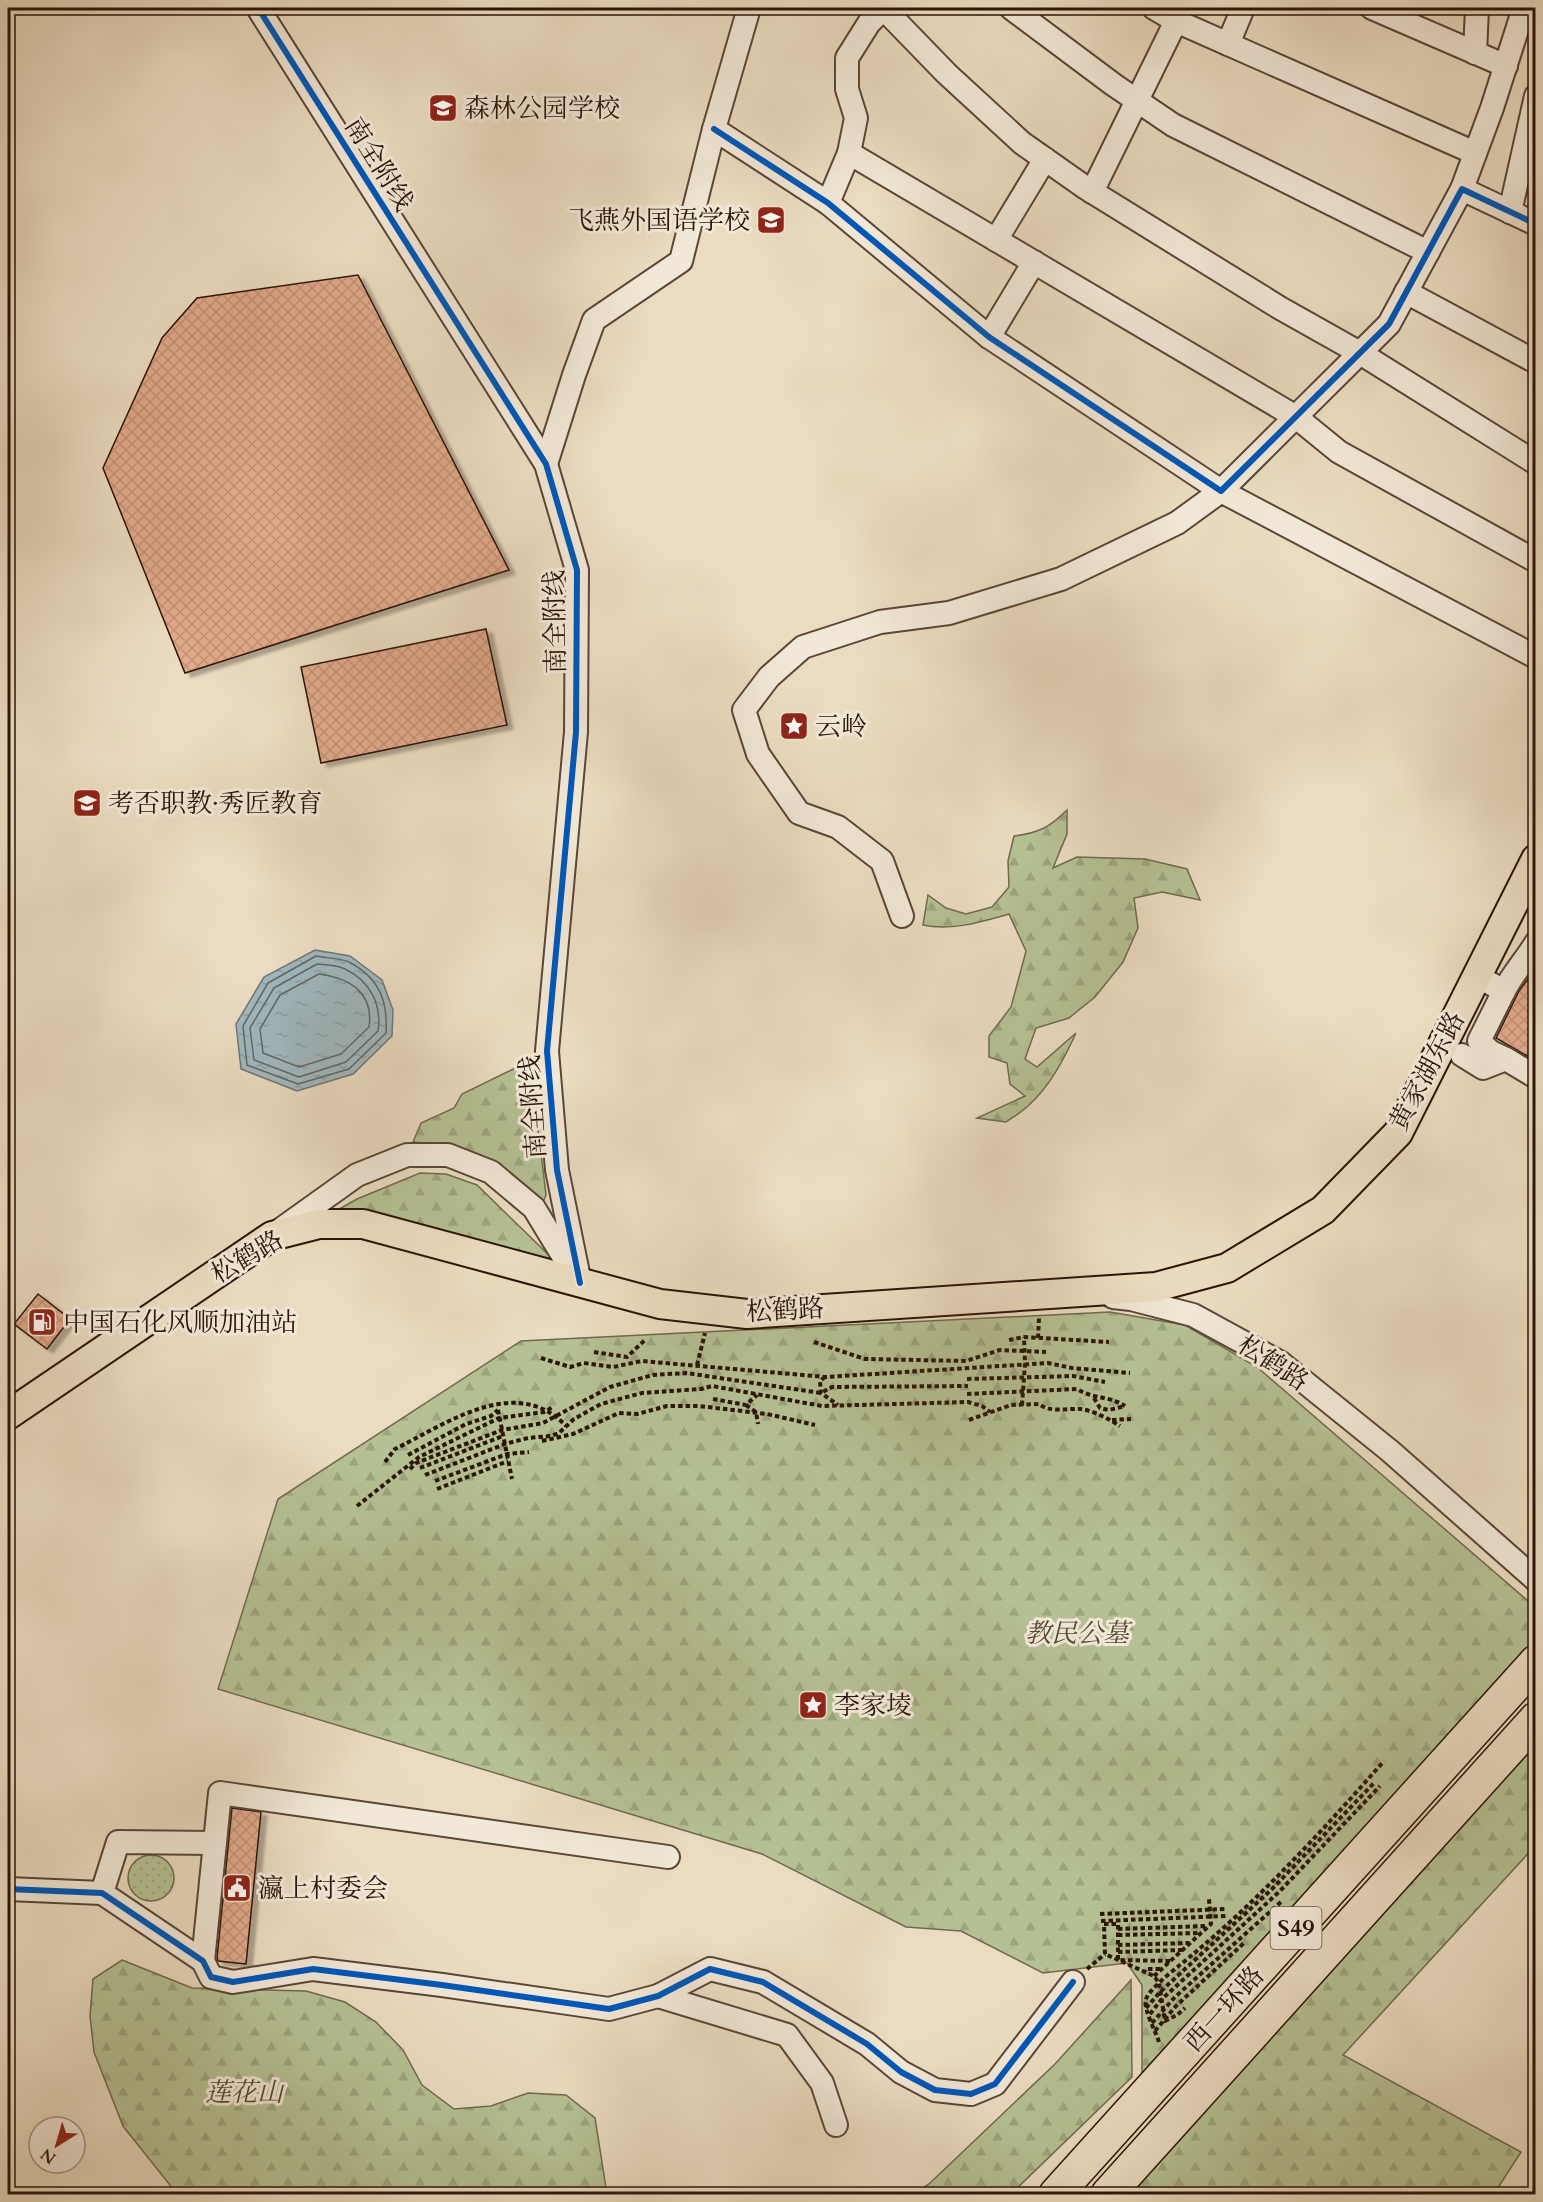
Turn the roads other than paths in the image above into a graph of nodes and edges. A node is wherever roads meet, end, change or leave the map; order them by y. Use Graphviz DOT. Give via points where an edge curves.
graph roads {
  1 [pos="258,8"];
  2 [pos="749,8"];
  3 [pos="884,8"];
  4 [pos="1011,8"];
  5 [pos="1154,8"];
  6 [pos="1243,8"];
  7 [pos="1372,8"];
  8 [pos="1477,8"];
  9 [pos="1524,8"];
  10 [pos="1176,21"];
  11 [pos="1526,34"];
  12 [pos="1228,44"];
  13 [pos="1474,52"];
  14 [pos="1506,66"];
  15 [pos="1536,96"];
  16 [pos="1137,100"];
  17 [pos="714,129"];
  18 [pos="1531,135"];
  19 [pos="849,153"];
  20 [pos="1475,153"];
  21 [pos="1045,159"];
  22 [pos="1462,189"];
  23 [pos="1092,192"];
  24 [pos="828,203"];
  25 [pos="1510,212"];
  26 [pos="1536,224"];
  27 [pos="996,240"];
  28 [pos="1428,252"];
  29 [pos="1034,262"];
  30 [pos="1406,292"];
  31 [pos="989,337"];
  32 [pos="1360,352"];
  33 [pos="1536,362"];
  34 [pos="1296,417"];
  35 [pos="1536,463"];
  36 [pos="546,464"];
  37 [pos="1221,491"];
  38 [pos="1536,561"];
  39 [pos="1534,656"];
  40 [pos="1536,859"];
  41 [pos="902,916"];
  42 [pos="1536,943"];
  43 [pos="1477,976"];
  44 [pos="1504,991"];
  45 [pos="1462,1055"];
  46 [pos="1506,1059"];
  47 [pos="1536,1077"];
  48 [pos="272,1236"];
  49 [pos="580,1283"];
  50 [pos="1064,1292"];
  51 [pos="8,1415"];
  52 [pos="1536,1580"];
  53 [pos="1536,1662"];
  54 [pos="1536,1719"];
  55 [pos="215,1843"];
  56 [pos="668,1857"];
  57 [pos="8,1889"];
  58 [pos="102,1893"];
  59 [pos="203,1961"];
  60 [pos="1073,1982"];
  61 [pos="658,1996"];
  62 [pos="836,2125"];
  63 [pos="1056,2194"];
  64 [pos="1108,2194"];
  1 -- 36 [label="street, 南全附线"];
  2 -- 17 [label="street"];
  3 -- 19 [label="street" via="847,57 847,89 856,118"];
  3 -- 21 [label="street" via="947,74"];
  4 -- 16 [label="street"];
  5 -- 10 [label="street"];
  6 -- 12 [label="street"];
  7 -- 13 [label="street"];
  8 -- 13 [label="street"];
  9 -- 11 [label="street"];
  10 -- 12 [label="street"];
  10 -- 16 [label="street"];
  11 -- 14 [label="street"];
  12 -- 20 [label="street"];
  13 -- 14 [label="street"];
  14 -- 20 [label="street"];
  15 -- 18 [label="street"];
  16 -- 23 [label="street"];
  16 -- 28 [label="street" via="1173,125"];
  17 -- 24 [label="street"];
  17 -- 36 [label="street" via="681,261 594,320"];
  18 -- 25 [label="street"];
  19 -- 24 [label="street"];
  19 -- 27 [label="street"];
  20 -- 22 [label="street"];
  21 -- 23 [label="street"];
  21 -- 27 [label="street"];
  22 -- 25 [label="street"];
  22 -- 28 [label="street"];
  23 -- 32 [label="street" via="1280,308"];
  24 -- 31 [label="street"];
  25 -- 26 [label="street"];
  27 -- 29 [label="street"];
  28 -- 30 [label="street"];
  29 -- 31 [label="street"];
  29 -- 34 [label="street"];
  30 -- 32 [label="street" via="1389,324"];
  30 -- 33 [label="street"];
  31 -- 37 [label="street"];
  32 -- 34 [label="street"];
  32 -- 35 [label="street"];
  34 -- 37 [label="street"];
  34 -- 38 [label="street" via="1339,452"];
  36 -- 49 [label="street, 南全附线" via="577,570 576,732 547,1051 557,1170"];
  37 -- 39 [label="street"];
  37 -- 41 [label="street" via="1177,523 1061,579 949,613 880,622 803,646 750,701 744,710 758,753 799,813 838,827 882,861"];
  40 -- 43 [label="main road, 黄家湖东路"];
  42 -- 44 [label="street"];
  43 -- 44 [label="street"];
  43 -- 50 [label="main road, 黄家湖东路" via="1398,1133 1323,1210 1227,1268 1156,1287"];
  44 -- 46 [label="street" via="1479,1041"];
  45 -- 46 [label="street" via="1483,1068"];
  46 -- 47 [label="street"];
  48 -- 49 [label="main road, 松鹤路" via="319,1224 363,1224"];
  48 -- 49 [label="street" via="357,1175 407,1155 448,1155 491,1172 534,1208"];
  48 -- 51 [label="main road, 松鹤路"];
  49 -- 50 [label="main road, 松鹤路" via="660,1304 747,1314"];
  50 -- 52 [label="street, 松鹤路" via="1131,1299 1193,1315 1281,1363 1390,1451"];
  53 -- 63 [label="highway, 西一环路 / S49"];
  54 -- 64 [label="highway, 西一环路 / S49"];
  55 -- 56 [label="street" via="220,1793"];
  55 -- 58 [label="street" via="118,1842"];
  55 -- 59 [label="street"];
  57 -- 58 [label="street"];
  58 -- 59 [label="street"];
  59 -- 61 [label="street" via="211,1977 232,1982 313,1970 609,2009"];
  60 -- 61 [label="street" via="995,2084 971,2094 935,2090 901,2072 867,2044 763,1982 710,1969"];
  61 -- 62 [label="street" via="787,2035 822,2083"];
}
